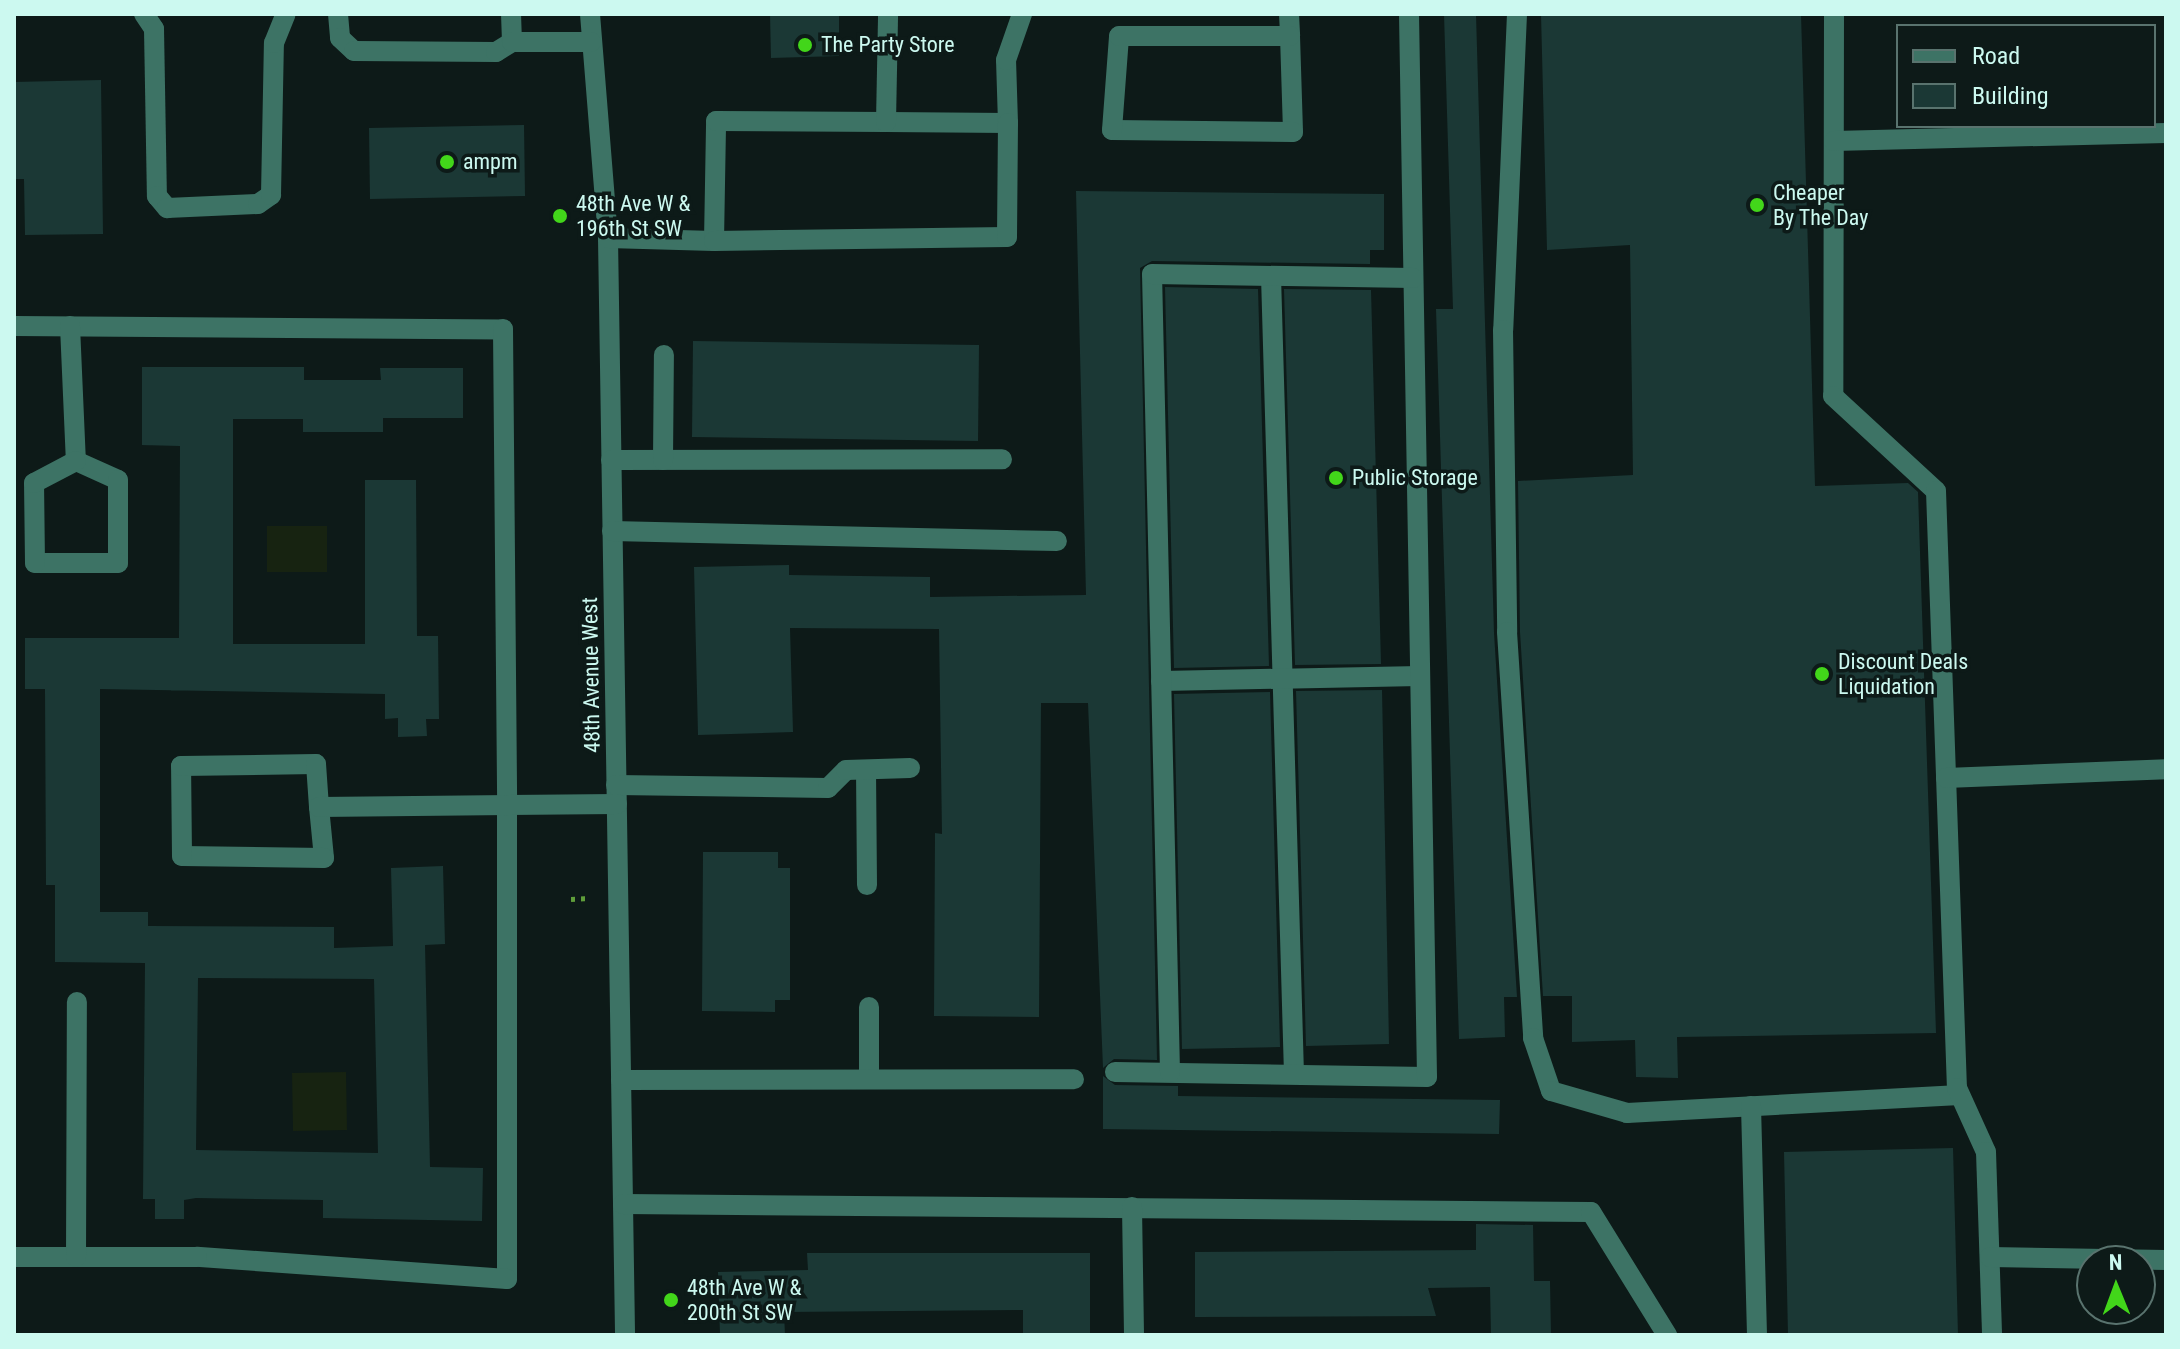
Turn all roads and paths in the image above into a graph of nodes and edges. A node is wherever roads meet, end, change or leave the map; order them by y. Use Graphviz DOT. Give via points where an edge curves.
graph roads {
  1 [pos="144,14"];
  2 [pos="286,14"];
  3 [pos="338,14"];
  4 [pos="511,14"];
  5 [pos="590,14"];
  6 [pos="888,14"];
  7 [pos="1022,14"];
  8 [pos="1289,14"];
  9 [pos="1409,14"];
  10 [pos="1517,14"];
  11 [pos="1834,14"];
  12 [pos="1290,36"];
  13 [pos="512,42"];
  14 [pos="591,42"];
  15 [pos="886,122"];
  16 [pos="1008,123"];
  17 [pos="2166,133"];
  18 [pos="1834,141"];
  19 [pos="608,238"];
  20 [pos="714,241"];
  21 [pos="1271,276"];
  22 [pos="1413,278"];
  23 [pos="14,326"];
  24 [pos="70,326"];
  25 [pos="664,355"];
  26 [pos="1002,459"];
  27 [pos="611,460"];
  28 [pos="663,460"];
  29 [pos="76,461"];
  30 [pos="612,531"];
  31 [pos="1057,541"];
  32 [pos="1420,676"];
  33 [pos="1283,678"];
  34 [pos="1161,681"];
  35 [pos="910,768"];
  36 [pos="2166,769"];
  37 [pos="866,770"];
  38 [pos="1946,778"];
  39 [pos="617,795"];
  40 [pos="507,805"];
  41 [pos="319,807"];
  42 [pos="867,885"];
  43 [pos="589,898"];
  44 [pos="571,899"];
  45 [pos="77,1002"];
  46 [pos="869,1007"];
  47 [pos="1115,1072"];
  48 [pos="1170,1072"];
  49 [pos="1294,1074"];
  50 [pos="869,1079"];
  51 [pos="1074,1079"];
  52 [pos="621,1080"];
  53 [pos="1960,1095"];
  54 [pos="1751,1106"];
  55 [pos="623,1204"];
  56 [pos="1132,1207"];
  57 [pos="14,1257"];
  58 [pos="76,1257"];
  59 [pos="1990,1257"];
  60 [pos="2166,1260"];
  61 [pos="625,1335"];
  62 [pos="1134,1335"];
  63 [pos="1667,1335"];
  64 [pos="1757,1335"];
  65 [pos="1992,1335"];
  1 -- 2 [label="street" via="154,29 157,196 167,208 258,204 271,195 274,43"];
  3 -- 13 [label="street" via="340,38 354,51 496,52"];
  4 -- 13 [label="street"];
  5 -- 14 [label="street, 48th Avenue West"];
  6 -- 15 [label="street"];
  7 -- 16 [label="street" via="1006,60"];
  8 -- 12 [label="street"];
  9 -- 22 [label="street"];
  10 -- 54 [label="street" via="1503,330 1507,632 1533,1038 1551,1091 1627,1113"];
  11 -- 18 [label="street"];
  12 -- 12 [label="street" via="1293,132 1112,130 1119,36"];
  13 -- 14 [label="street"];
  14 -- 19 [label="street, 48th Avenue West"];
  15 -- 16 [label="street"];
  15 -- 20 [label="street" via="716,121"];
  16 -- 20 [label="street" via="1007,237"];
  17 -- 18 [label="street"];
  18 -- 38 [label="street" via="1833,396 1936,491"];
  19 -- 20 [label="street"];
  19 -- 27 [label="street, 48th Avenue West"];
  21 -- 22 [label="street"];
  21 -- 33 [label="street"];
  21 -- 34 [label="street" via="1152,274"];
  22 -- 32 [label="street"];
  23 -- 24 [label="street"];
  24 -- 29 [label="street"];
  24 -- 40 [label="street" via="503,329"];
  25 -- 28 [label="street"];
  26 -- 28 [label="street"];
  27 -- 28 [label="street"];
  27 -- 30 [label="street, 48th Avenue West"];
  29 -- 29 [label="street" via="34,483 35,563 118,563 118,480"];
  30 -- 31 [label="street"];
  30 -- 39 [label="street, 48th Avenue West"];
  32 -- 33 [label="street"];
  32 -- 49 [label="street" via="1427,1077"];
  33 -- 34 [label="street"];
  33 -- 49 [label="street"];
  34 -- 48 [label="street"];
  35 -- 37 [label="street"];
  36 -- 38 [label="street"];
  37 -- 39 [label="street" via="846,770 828,788"];
  37 -- 42 [label="street"];
  38 -- 53 [label="street"];
  39 -- 40 [label="street"];
  39 -- 52 [label="street, 48th Avenue West"];
  40 -- 41 [label="street"];
  40 -- 58 [label="street" via="507,1279 197,1257"];
  41 -- 41 [label="street" via="316,764 181,766 182,856 324,858"];
  43 -- 44 [label="path"];
  45 -- 58 [label="street"];
  46 -- 50 [label="street"];
  47 -- 48 [label="street"];
  48 -- 49 [label="street"];
  50 -- 51 [label="street"];
  50 -- 52 [label="street"];
  52 -- 55 [label="street, 48th Avenue West"];
  53 -- 54 [label="street"];
  53 -- 59 [label="street" via="1986,1152"];
  54 -- 64 [label="street"];
  55 -- 56 [label="street"];
  55 -- 61 [label="street, 48th Avenue West"];
  56 -- 62 [label="street"];
  56 -- 63 [label="street" via="1591,1212"];
  57 -- 58 [label="street"];
  59 -- 60 [label="street"];
  59 -- 65 [label="street"];
}
